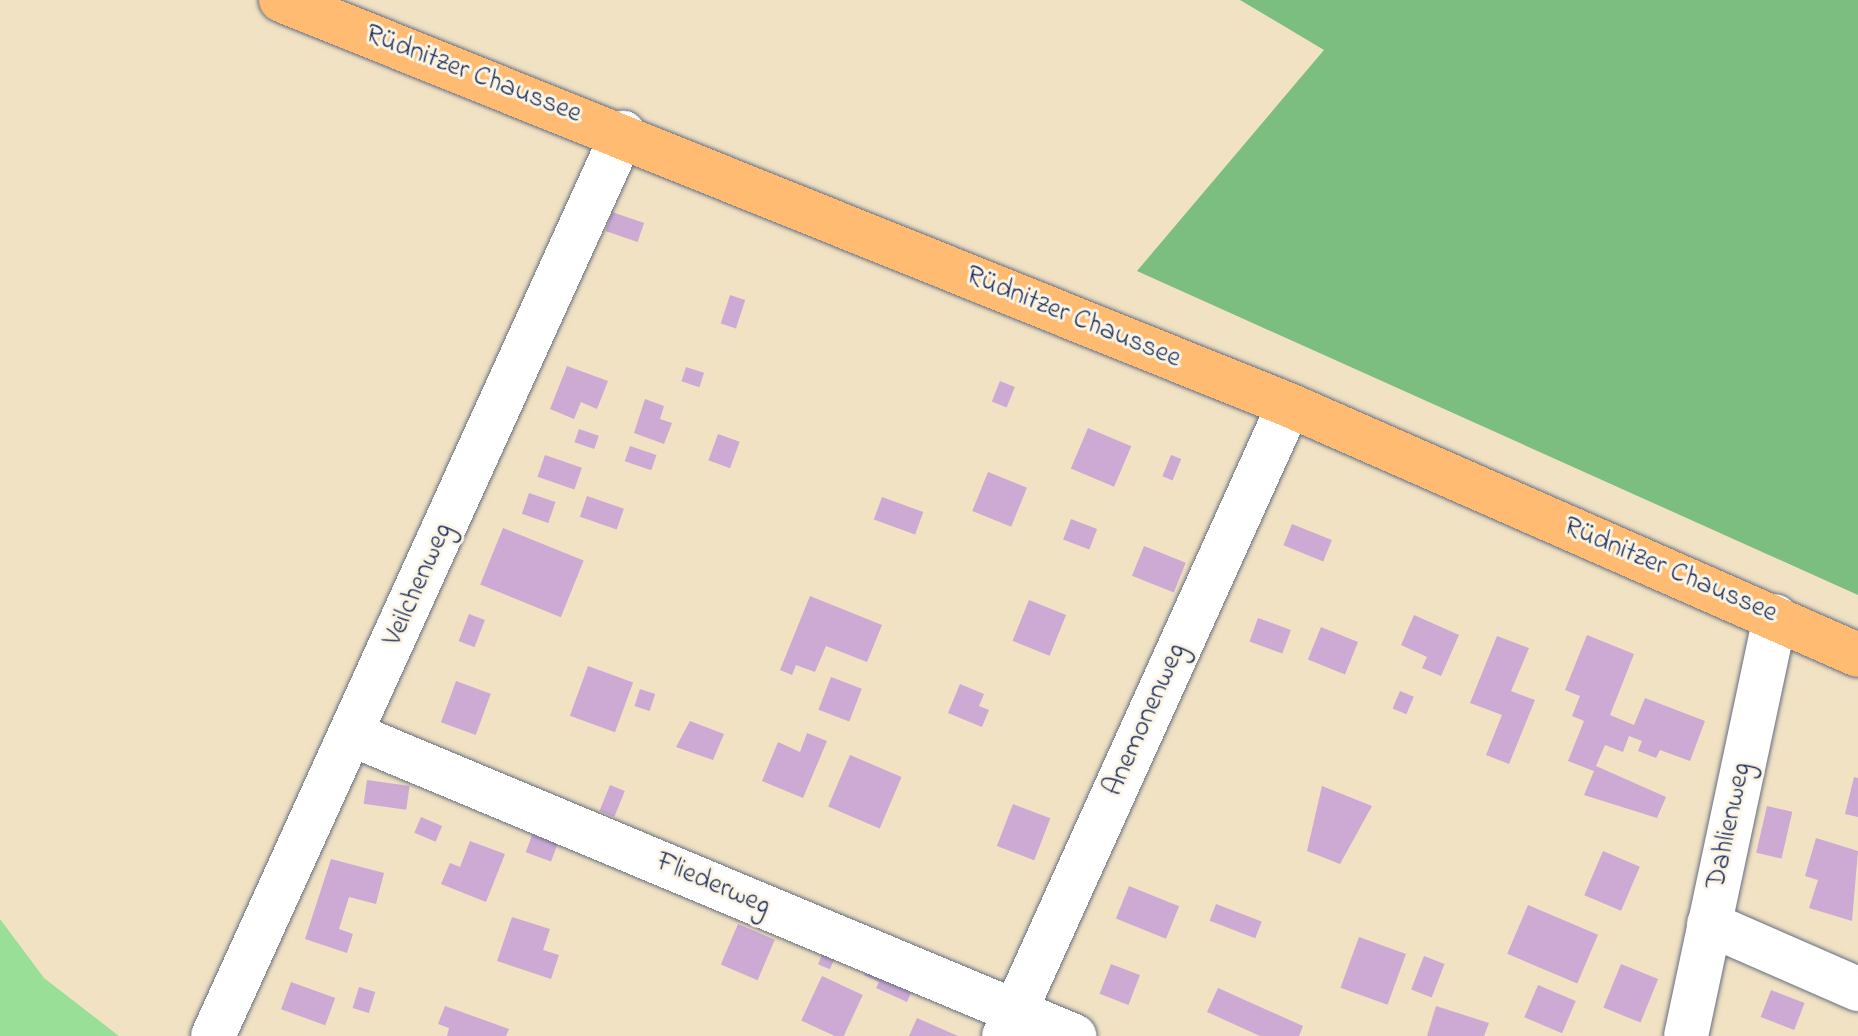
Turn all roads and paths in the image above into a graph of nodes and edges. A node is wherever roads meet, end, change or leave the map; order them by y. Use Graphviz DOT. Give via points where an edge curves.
graph roads {
  1 [pos="281,0"];
  2 [pos="623,133"];
  3 [pos="1289,405"];
  4 [pos="1775,616"];
  5 [pos="1858,655"];
  6 [pos="351,734"];
  7 [pos="1709,924"];
  8 [pos="1858,989"];
  9 [pos="1009,1024"];
  10 [pos="213,1036"];
  11 [pos="1074,1036"];
  12 [pos="1686,1036"];
  1 -- 2 [label="main road, Rüdnitzer Chaussee"];
  2 -- 3 [label="main road, Rüdnitzer Chaussee"];
  2 -- 6 [label="street, Veilchenweg"];
  3 -- 4 [label="main road, Rüdnitzer Chaussee"];
  3 -- 9 [label="street, Anemonenweg"];
  4 -- 5 [label="main road, Rüdnitzer Chaussee"];
  4 -- 7 [label="street, Dahlienweg"];
  6 -- 9 [label="street, Fliederweg"];
  6 -- 10 [label="street, Veilchenweg"];
  7 -- 8 [label="street"];
  7 -- 12 [label="street, Dahlienweg"];
  9 -- 11 [label="street, Fliederweg"];
}
